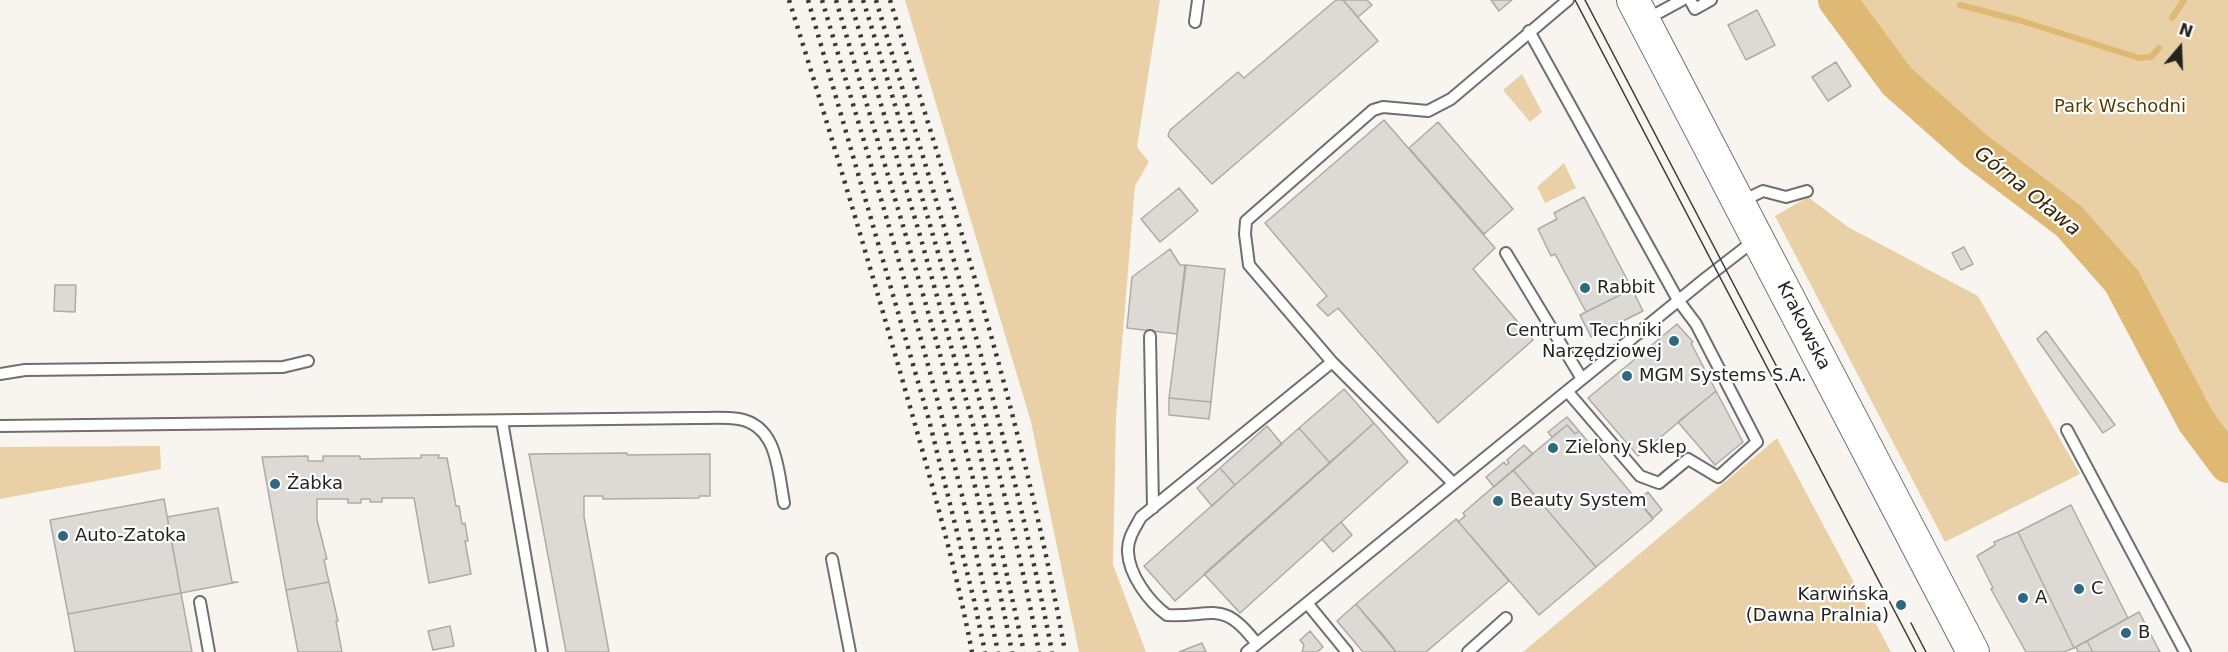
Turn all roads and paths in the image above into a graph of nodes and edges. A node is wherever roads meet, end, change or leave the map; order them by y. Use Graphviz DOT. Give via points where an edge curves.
graph roads {
  1 [pos="1198,0"];
  2 [pos="1568,0"];
  3 [pos="1683,0"];
  4 [pos="1690,0"];
  5 [pos="1711,0"];
  6 [pos="1639,10"];
  7 [pos="1195,22"];
  8 [pos="1529,31"];
  9 [pos="1807,191"];
  10 [pos="1740,203"];
  11 [pos="1758,237"];
  12 [pos="1506,253"];
  13 [pos="1678,300"];
  14 [pos="1150,336"];
  15 [pos="308,361"];
  16 [pos="1332,362"];
  17 [pos="0,374"];
  18 [pos="1582,379"];
  19 [pos="1567,391"];
  20 [pos="502,421"];
  21 [pos="0,426"];
  22 [pos="2067,430"];
  23 [pos="1453,483"];
  24 [pos="784,503"];
  25 [pos="1153,508"];
  26 [pos="832,558"];
  27 [pos="200,602"];
  28 [pos="1307,603"];
  29 [pos="1506,618"];
  30 [pos="1257,644"];
  31 [pos="208,652"];
  32 [pos="542,652"];
  33 [pos="850,652"];
  34 [pos="1247,652"];
  35 [pos="1347,652"];
  36 [pos="1468,652"];
  37 [pos="1972,652"];
  38 [pos="2185,652"];
  1 -- 7 [label="lane"];
  2 -- 8 [label="lane"];
  3 -- 6 [label="lane"];
  4 -- 5 [label="lane" via="1695,9"];
  6 -- 10 [label="main road, Krakowska"];
  8 -- 13 [label="lane"];
  8 -- 16 [label="lane" via="1451,99 1428,111 1383,107 1373,110 1246,221 1249,265"];
  9 -- 10 [label="lane" via="1786,197 1763,192"];
  10 -- 11 [label="main road, Krakowska"];
  11 -- 13 [label="lane"];
  11 -- 37 [label="main road, Krakowska"];
  12 -- 18 [label="lane"];
  13 -- 18 [label="lane"];
  13 -- 19 [label="lane" via="1696,324 1757,442 1718,477 1688,459 1659,483 1640,476"];
  14 -- 25 [label="lane"];
  15 -- 17 [label="lane" via="283,367 25,370"];
  16 -- 23 [label="lane"];
  16 -- 25 [label="lane"];
  18 -- 19 [label="lane"];
  19 -- 23 [label="lane"];
  20 -- 21 [label="lane"];
  20 -- 24 [label="lane" via="739,419 753,424 770,438"];
  20 -- 32 [label="lane"];
  22 -- 38 [label="lane"];
  23 -- 28 [label="lane"];
  25 -- 30 [label="lane" via="1141,517 1131,534 1128,552 1132,570 1153,605 1167,615 1230,615"];
  26 -- 33 [label="lane"];
  27 -- 31 [label="lane"];
  28 -- 30 [label="lane"];
  28 -- 35 [label="lane"];
  29 -- 36 [label="lane"];
  30 -- 34 [label="lane"];
}
